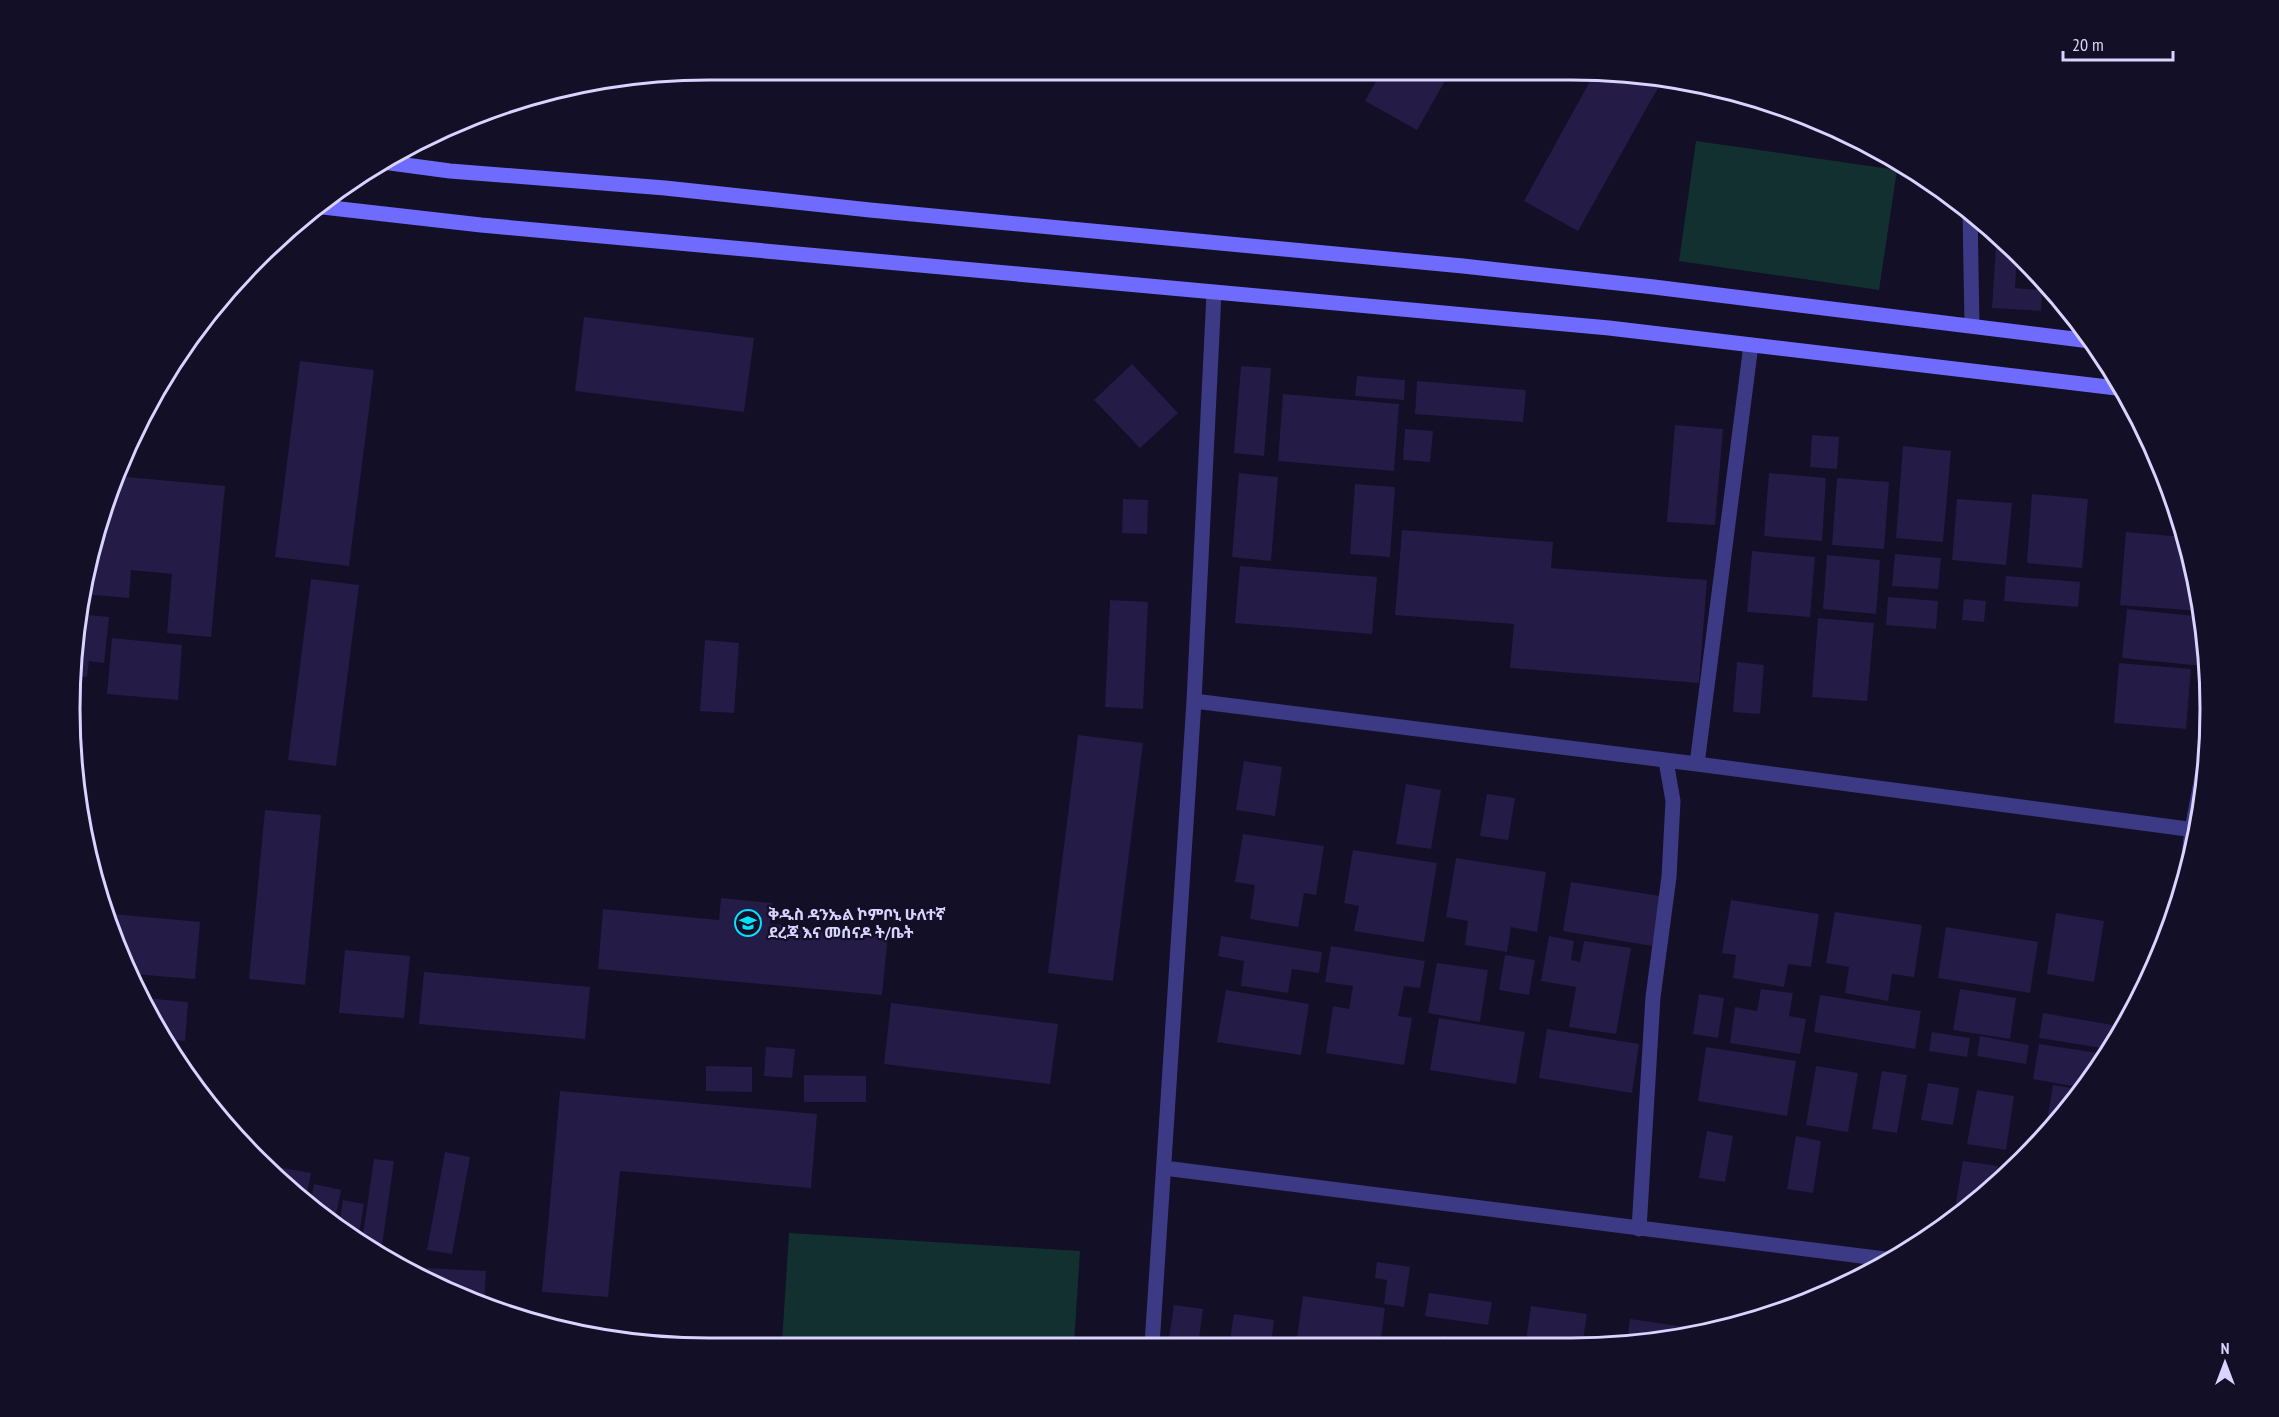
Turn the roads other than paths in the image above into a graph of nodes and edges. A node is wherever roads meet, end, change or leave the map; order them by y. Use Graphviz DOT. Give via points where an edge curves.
graph roads {
  1 [pos="395,164"];
  2 [pos="328,208"];
  3 [pos="1970,224"];
  4 [pos="1214,293"];
  5 [pos="1972,325"];
  6 [pos="2079,340"];
  7 [pos="1751,345"];
  8 [pos="2111,388"];
  9 [pos="1194,701"];
  10 [pos="1666,761"];
  11 [pos="1697,764"];
  12 [pos="2187,829"];
  13 [pos="1164,1168"];
  14 [pos="1639,1229"];
  15 [pos="1876,1258"];
  16 [pos="1152,1338"];
  1 -- 5 [label="main road" via="1463,266"];
  2 -- 4 [label="main road"];
  3 -- 5 [label="street"];
  4 -- 7 [label="main road" via="1609,328"];
  4 -- 9 [label="street"];
  5 -- 6 [label="main road"];
  7 -- 8 [label="main road"];
  7 -- 11 [label="street"];
  9 -- 10 [label="street"];
  9 -- 13 [label="street"];
  10 -- 11 [label="street"];
  10 -- 14 [label="street" via="1673,801 1669,877 1653,997"];
  11 -- 12 [label="street"];
  13 -- 14 [label="street"];
  13 -- 16 [label="street"];
  14 -- 15 [label="street"];
}
